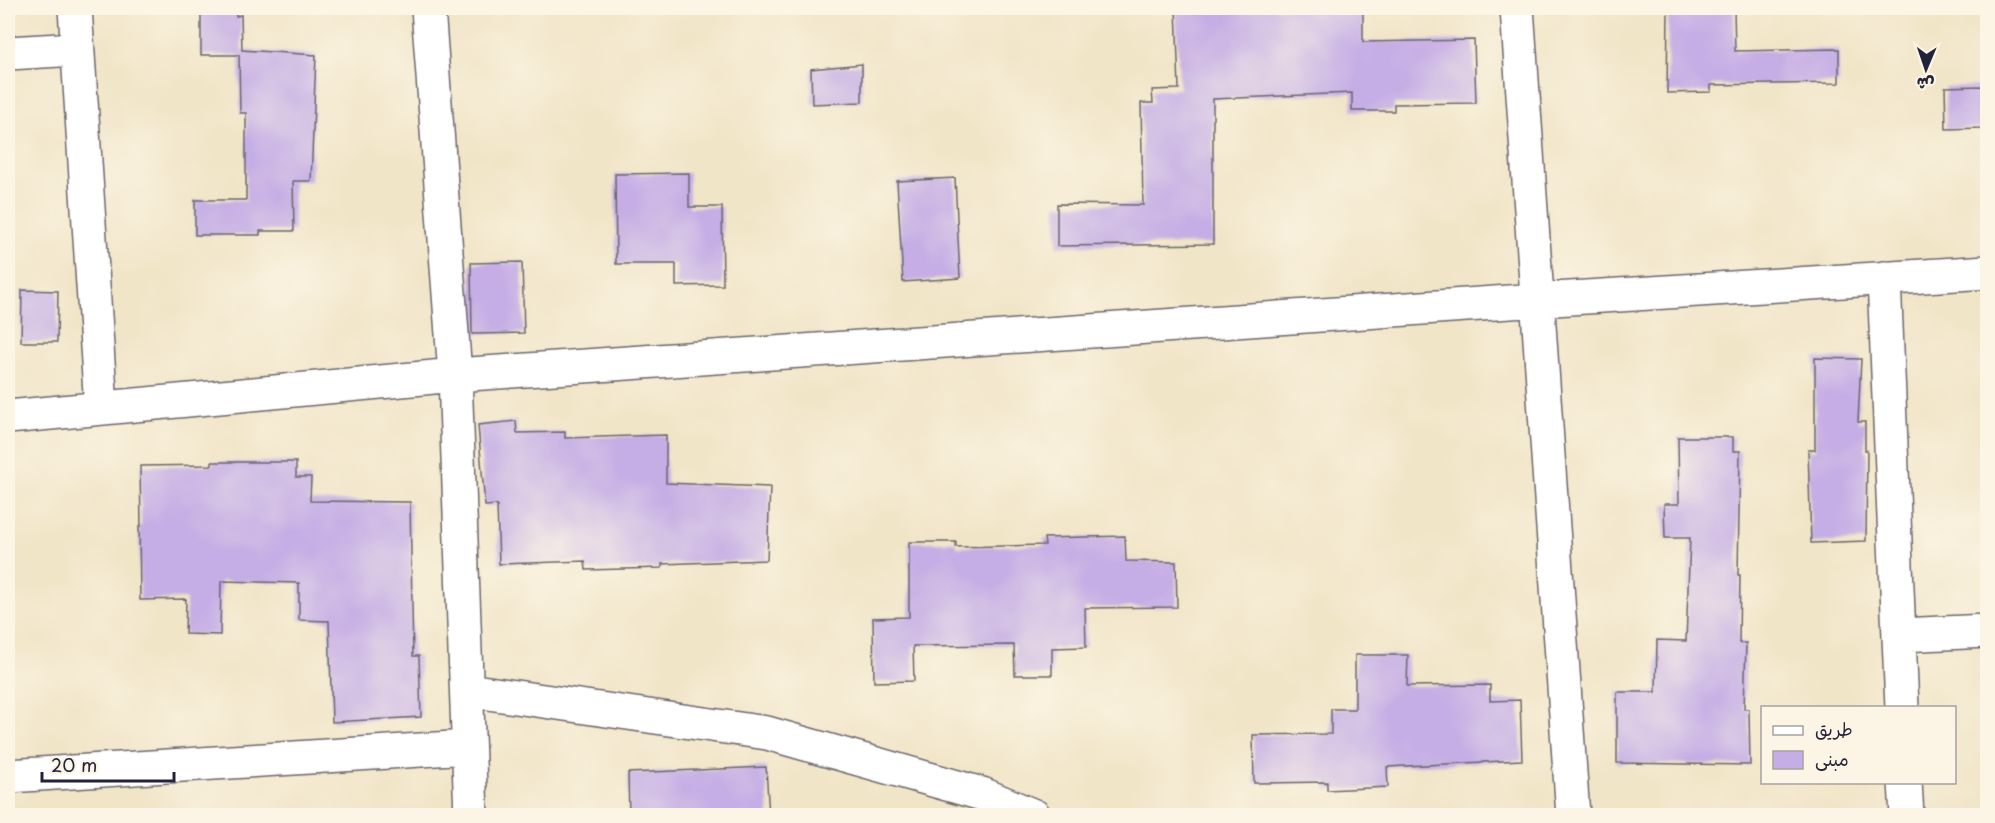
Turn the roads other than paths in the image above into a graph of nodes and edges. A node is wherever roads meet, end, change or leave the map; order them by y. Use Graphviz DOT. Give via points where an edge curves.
graph roads {
  1 [pos="75,8"];
  2 [pos="428,8"];
  3 [pos="1517,8"];
  4 [pos="77,49"];
  5 [pos="8,53"];
  6 [pos="1988,272"];
  7 [pos="1884,278"];
  8 [pos="1538,300"];
  9 [pos="455,375"];
  10 [pos="101,408"];
  11 [pos="8,417"];
  12 [pos="1988,631"];
  13 [pos="1899,635"];
  14 [pos="467,690"];
  15 [pos="1902,706"];
  16 [pos="468,747"];
  17 [pos="8,776"];
  18 [pos="1905,784"];
  19 [pos="471,816"];
  20 [pos="1034,816"];
  21 [pos="1573,816"];
  22 [pos="1907,816"];
  1 -- 4 [label="street"];
  2 -- 9 [label="street"];
  3 -- 8 [label="street"];
  4 -- 5 [label="street"];
  4 -- 10 [label="street"];
  6 -- 7 [label="street"];
  7 -- 8 [label="street"];
  7 -- 13 [label="street"];
  8 -- 9 [label="street"];
  8 -- 21 [label="street"];
  9 -- 10 [label="street"];
  9 -- 14 [label="street"];
  10 -- 11 [label="street"];
  12 -- 13 [label="street"];
  13 -- 15 [label="street"];
  14 -- 16 [label="street"];
  14 -- 20 [label="street" via="767,733 982,794"];
  16 -- 17 [label="street"];
  16 -- 19 [label="street"];
  18 -- 22 [label="street"];
}
